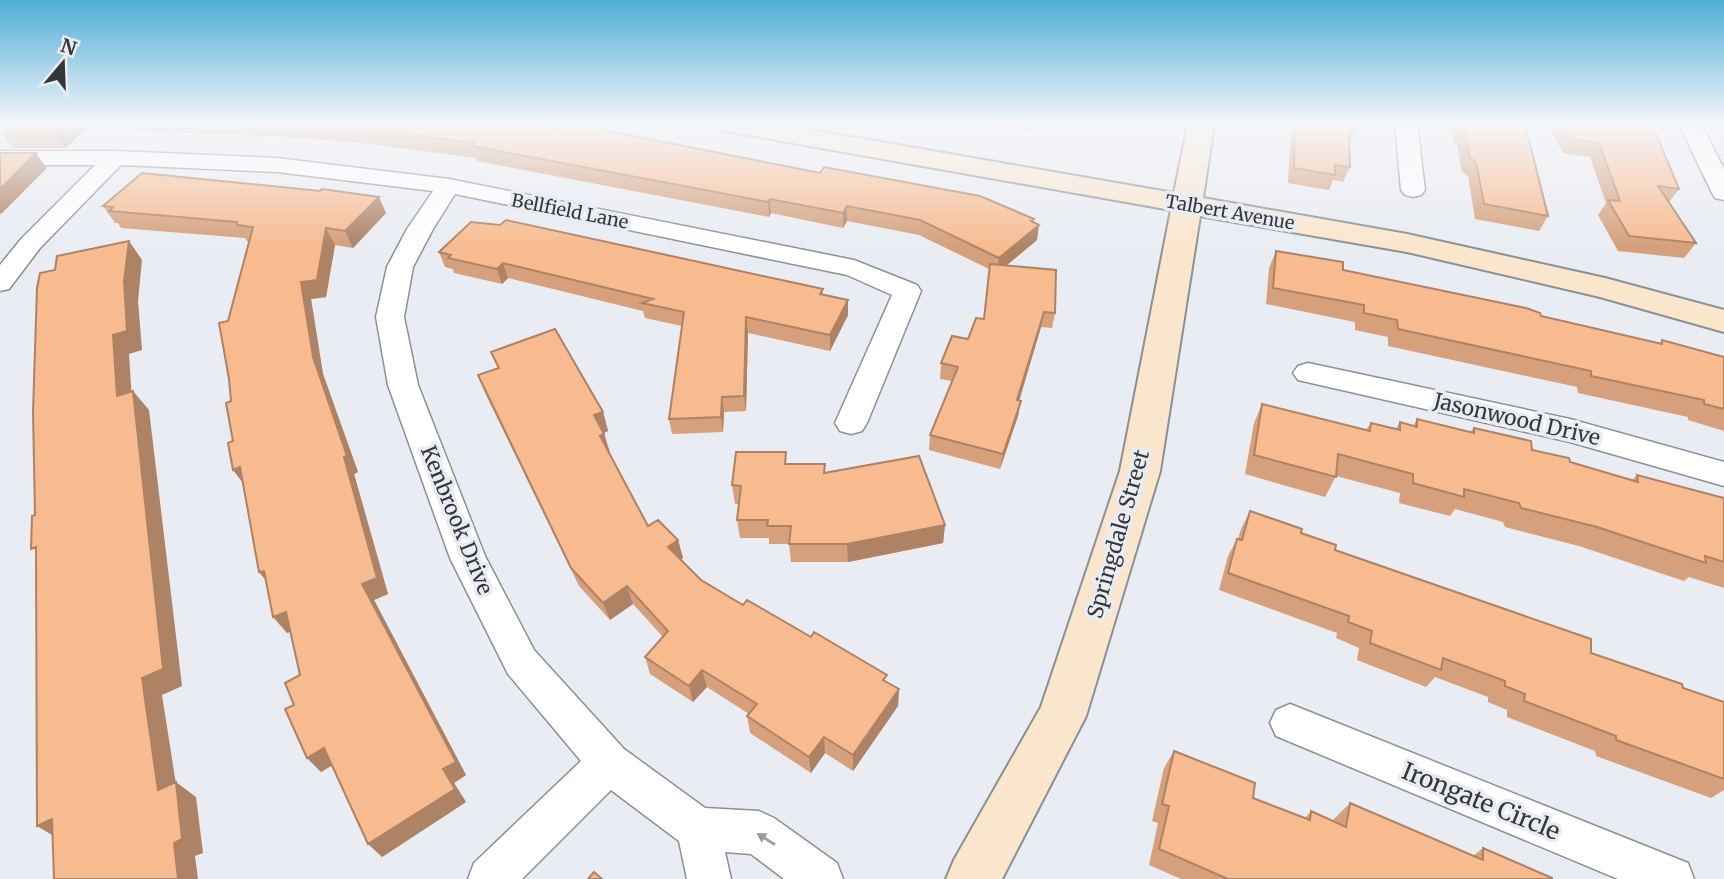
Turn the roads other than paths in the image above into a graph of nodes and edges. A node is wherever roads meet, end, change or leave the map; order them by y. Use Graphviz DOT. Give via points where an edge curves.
graph roads {
  1 [pos="108,165"];
  2 [pos="277,165"];
  3 [pos="965,165"];
  4 [pos="1194,165"];
  5 [pos="1410,165"];
  6 [pos="1710,165"];
  7 [pos="449,186"];
  8 [pos="1413,190"];
  9 [pos="1724,193"];
  10 [pos="1188,204"];
  11 [pos="0,283"];
  12 [pos="1724,321"];
  13 [pos="1308,373"];
  14 [pos="850,423"];
  15 [pos="1724,474"];
  16 [pos="1290,723"];
  17 [pos="609,762"];
  18 [pos="698,829"];
  19 [pos="490,879"];
  20 [pos="709,879"];
  21 [pos="821,879"];
  22 [pos="973,879"];
  23 [pos="1672,879"];
  1 -- 11 [label="street" via="31,243"];
  2 -- 7 [label="street, Bellfield Lane"];
  3 -- 10 [label="street, Talbert Avenue"];
  4 -- 10 [label="street, Springdale Street"];
  5 -- 8 [label="street"];
  6 -- 9 [label="street"];
  7 -- 14 [label="street, Bellfield Lane" via="854,268 907,291"];
  7 -- 17 [label="street, Kenbrook Drive" via="400,267 390,317 403,385 468,558 521,662"];
  10 -- 12 [label="street, Talbert Avenue" via="1407,243 1605,288"];
  10 -- 22 [label="street, Springdale Street" via="1136,484 1062,716"];
  13 -- 15 [label="street, Jasonwood Drive" via="1478,408"];
  16 -- 23 [label="street, Irongate Circle"];
  17 -- 18 [label="street, Kenbrook Drive"];
  17 -- 19 [label="street"];
  18 -- 20 [label="street"];
  21 -- 18 [label="street, one-way" via="759,833"];
}
